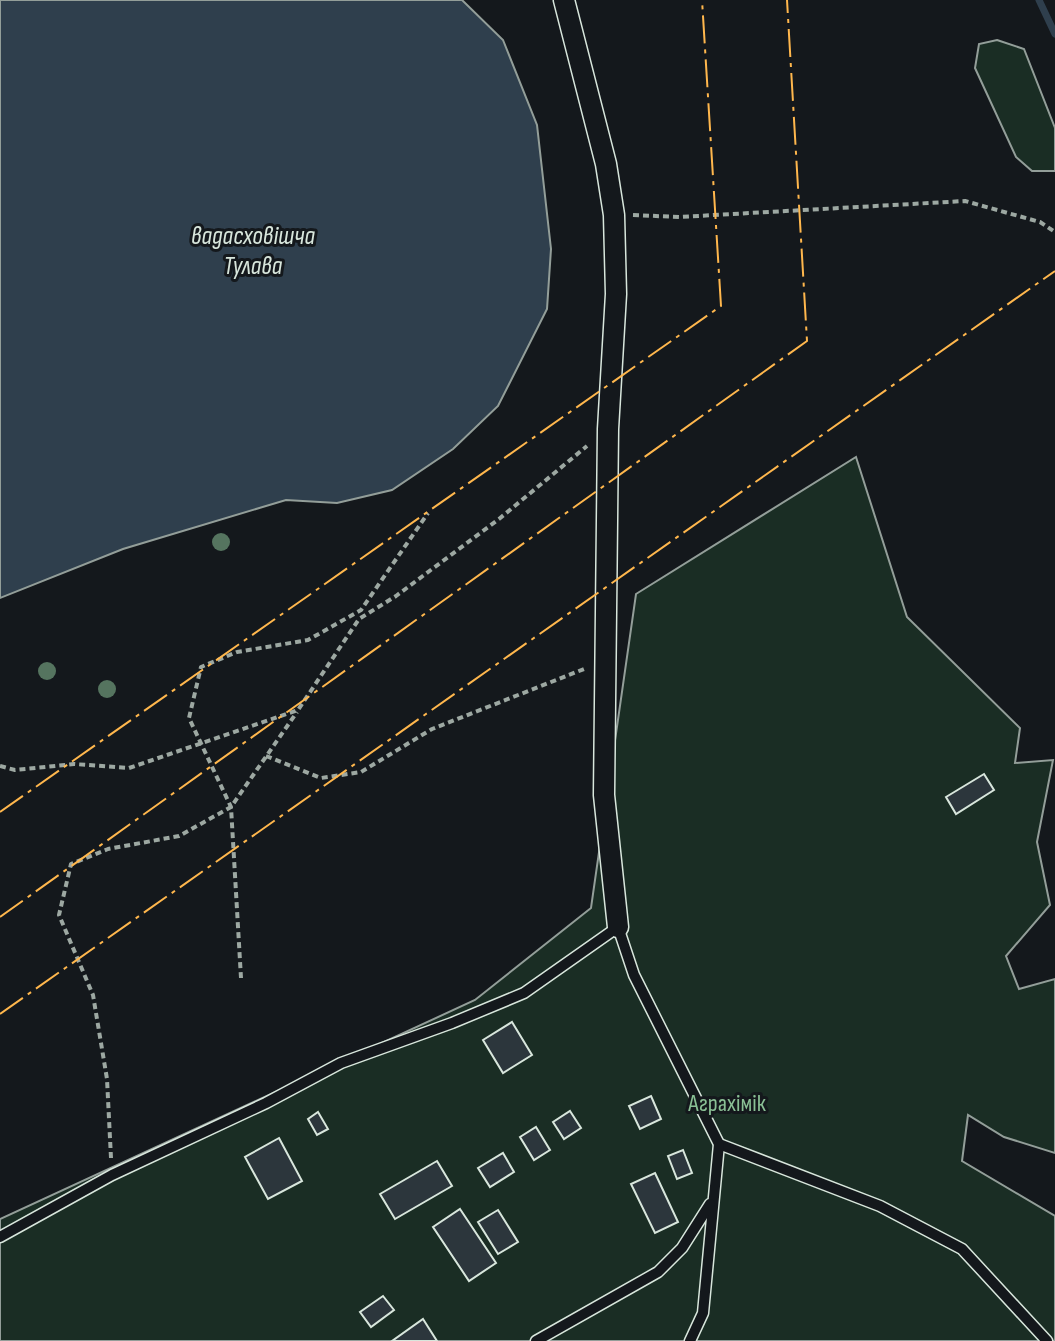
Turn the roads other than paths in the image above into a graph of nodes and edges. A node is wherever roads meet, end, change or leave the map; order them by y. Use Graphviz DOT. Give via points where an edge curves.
graph roads {
  1 [pos="564,0"];
  2 [pos="618,927"];
  3 [pos="719,1144"];
  4 [pos="711,1202"];
  5 [pos="0,1237"];
  6 [pos="536,1341"];
  7 [pos="690,1341"];
  8 [pos="1047,1341"];
  1 -- 2 [label="street" via="614,215 604,795"];
  2 -- 3 [label="lane" via="634,975"];
  2 -- 5 [label="lane" via="524,993 341,1063 112,1175"];
  3 -- 4 [label="lane"];
  3 -- 8 [label="lane" via="880,1206 962,1249"];
  4 -- 6 [label="lane" via="682,1248 658,1272"];
  4 -- 7 [label="lane" via="703,1313"];
}
